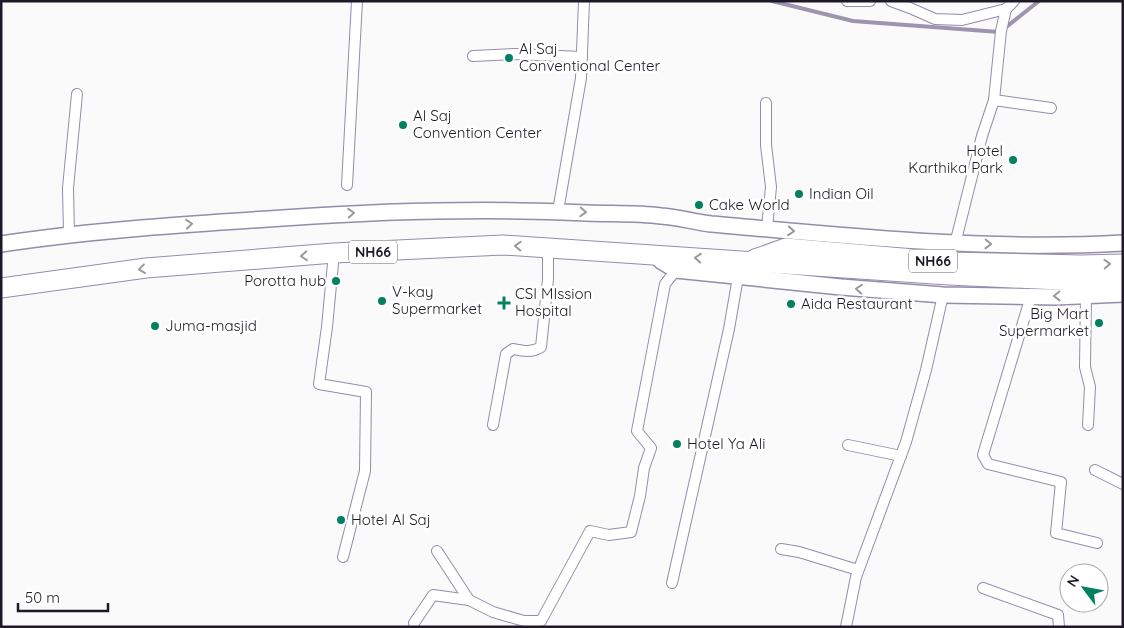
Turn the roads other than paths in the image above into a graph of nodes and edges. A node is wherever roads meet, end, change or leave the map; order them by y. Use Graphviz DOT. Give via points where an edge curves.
graph roads {
  1 [pos="357,1"];
  2 [pos="584,1"];
  3 [pos="847,1"];
  4 [pos="870,1"];
  5 [pos="891,1"];
  6 [pos="1010,5"];
  7 [pos="473,56"];
  8 [pos="582,57"];
  9 [pos="77,94"];
  10 [pos="994,100"];
  11 [pos="766,103"];
  12 [pos="1051,108"];
  13 [pos="347,185"];
  14 [pos="558,211"];
  15 [pos="767,228"];
  16 [pos="69,234"];
  17 [pos="1,244"];
  18 [pos="955,244"];
  19 [pos="1123,244"];
  20 [pos="548,247"];
  21 [pos="334,253"];
  22 [pos="656,255"];
  23 [pos="1123,264"];
  24 [pos="676,270"];
  25 [pos="742,270"];
  26 [pos="1123,280"];
  27 [pos="1,288"];
  28 [pos="1123,294"];
  29 [pos="943,295"];
  30 [pos="1031,296"];
  31 [pos="1086,296"];
  32 [pos="493,425"];
  33 [pos="1088,425"];
  34 [pos="848,445"];
  35 [pos="901,456"];
  36 [pos="1095,470"];
  37 [pos="1123,484"];
  38 [pos="1096,543"];
  39 [pos="781,549"];
  40 [pos="437,551"];
  41 [pos="343,557"];
  42 [pos="858,570"];
  43 [pos="672,583"];
  44 [pos="983,588"];
  45 [pos="469,600"];
  46 [pos="414,623"];
  47 [pos="846,627"];
  48 [pos="1059,627"];
  1 -- 13 [label="street"];
  2 -- 8 [label="street"];
  3 -- 4 [label="street"];
  5 -- 6 [label="street" via="935,19 962,20"];
  6 -- 10 [label="street" via="1001,31"];
  7 -- 8 [label="street"];
  8 -- 14 [label="street" via="579,96"];
  9 -- 16 [label="street" via="68,188"];
  10 -- 12 [label="street"];
  10 -- 18 [label="street"];
  11 -- 15 [label="street" via="771,187"];
  14 -- 15 [label="street, one-way" via="662,216"];
  16 -- 14 [label="street, one-way" via="372,212"];
  15 -- 18 [label="street, one-way"];
  16 -- 17 [label="street"];
  18 -- 19 [label="street, one-way"];
  20 -- 21 [label="highway, NH66, one-way" via="503,245"];
  20 -- 22 [label="highway, NH66"];
  20 -- 32 [label="street" via="541,347 524,352 513,349 506,354"];
  21 -- 27 [label="highway, NH66, one-way" via="146,268"];
  21 -- 41 [label="street" via="319,384 366,392 365,471"];
  22 -- 24 [label="street"];
  25 -- 22 [label="highway, NH66, one-way"];
  25 -- 23 [label="highway, NH66, one-way" via="786,248 949,262"];
  24 -- 25 [label="street"];
  24 -- 45 [label="street" via="665,284 637,431 651,448 631,532 609,535 590,531 541,621 524,621 493,612"];
  25 -- 26 [label="highway, NH66" via="789,265 1081,281"];
  29 -- 25 [label="street, one-way"];
  25 -- 43 [label="street"];
  28 -- 31 [label="street"];
  29 -- 30 [label="street"];
  29 -- 35 [label="street"];
  31 -- 30 [label="street, one-way"];
  30 -- 38 [label="street" via="983,454 988,464 1061,482 1056,533"];
  31 -- 33 [label="street" via="1085,367 1090,387"];
  34 -- 35 [label="street"];
  35 -- 42 [label="street"];
  36 -- 37 [label="street"];
  39 -- 42 [label="street"];
  40 -- 45 [label="street"];
  42 -- 47 [label="street"];
  44 -- 48 [label="street" via="1058,615"];
  45 -- 46 [label="street" via="433,595"];
}
